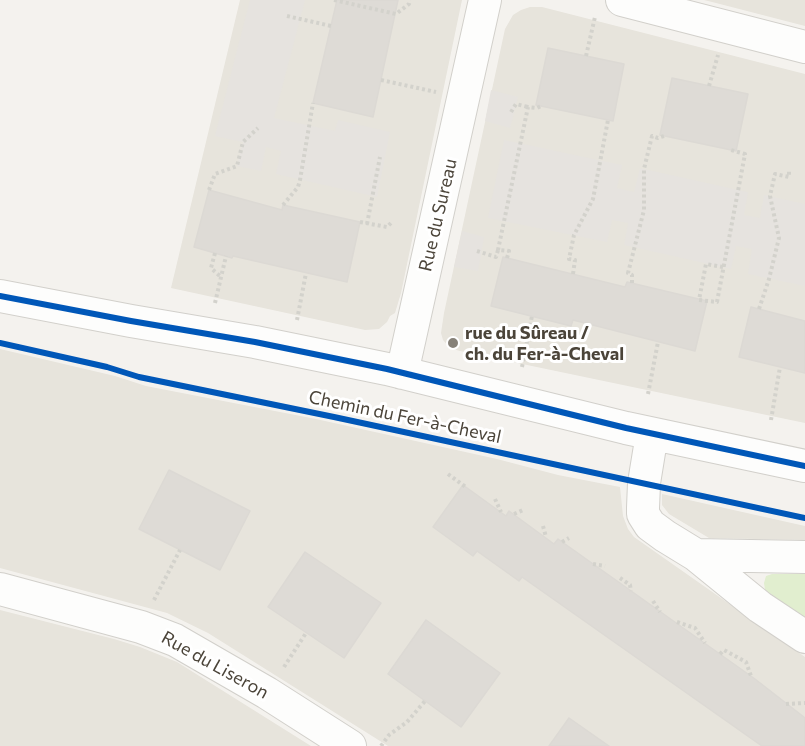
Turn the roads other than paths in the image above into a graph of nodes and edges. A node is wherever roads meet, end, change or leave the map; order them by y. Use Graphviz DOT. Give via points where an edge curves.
graph roads {
  1 [pos="485,0"];
  2 [pos="622,0"];
  3 [pos="805,47"];
  4 [pos="0,296"];
  5 [pos="402,373"];
  6 [pos="652,434"];
  7 [pos="805,466"];
  8 [pos="696,555"];
  9 [pos="805,557"];
  10 [pos="0,589"];
  11 [pos="805,637"];
  12 [pos="350,746"];
  1 -- 5 [label="street, Rue du Sureau"];
  2 -- 3 [label="street"];
  4 -- 5 [label="street"];
  5 -- 6 [label="street"];
  6 -- 7 [label="street"];
  6 -- 8 [label="street" via="644,483 644,514 655,530"];
  8 -- 9 [label="street"];
  8 -- 11 [label="street" via="760,608"];
  10 -- 12 [label="street, Rue du Liseron" via="175,640"];
}
